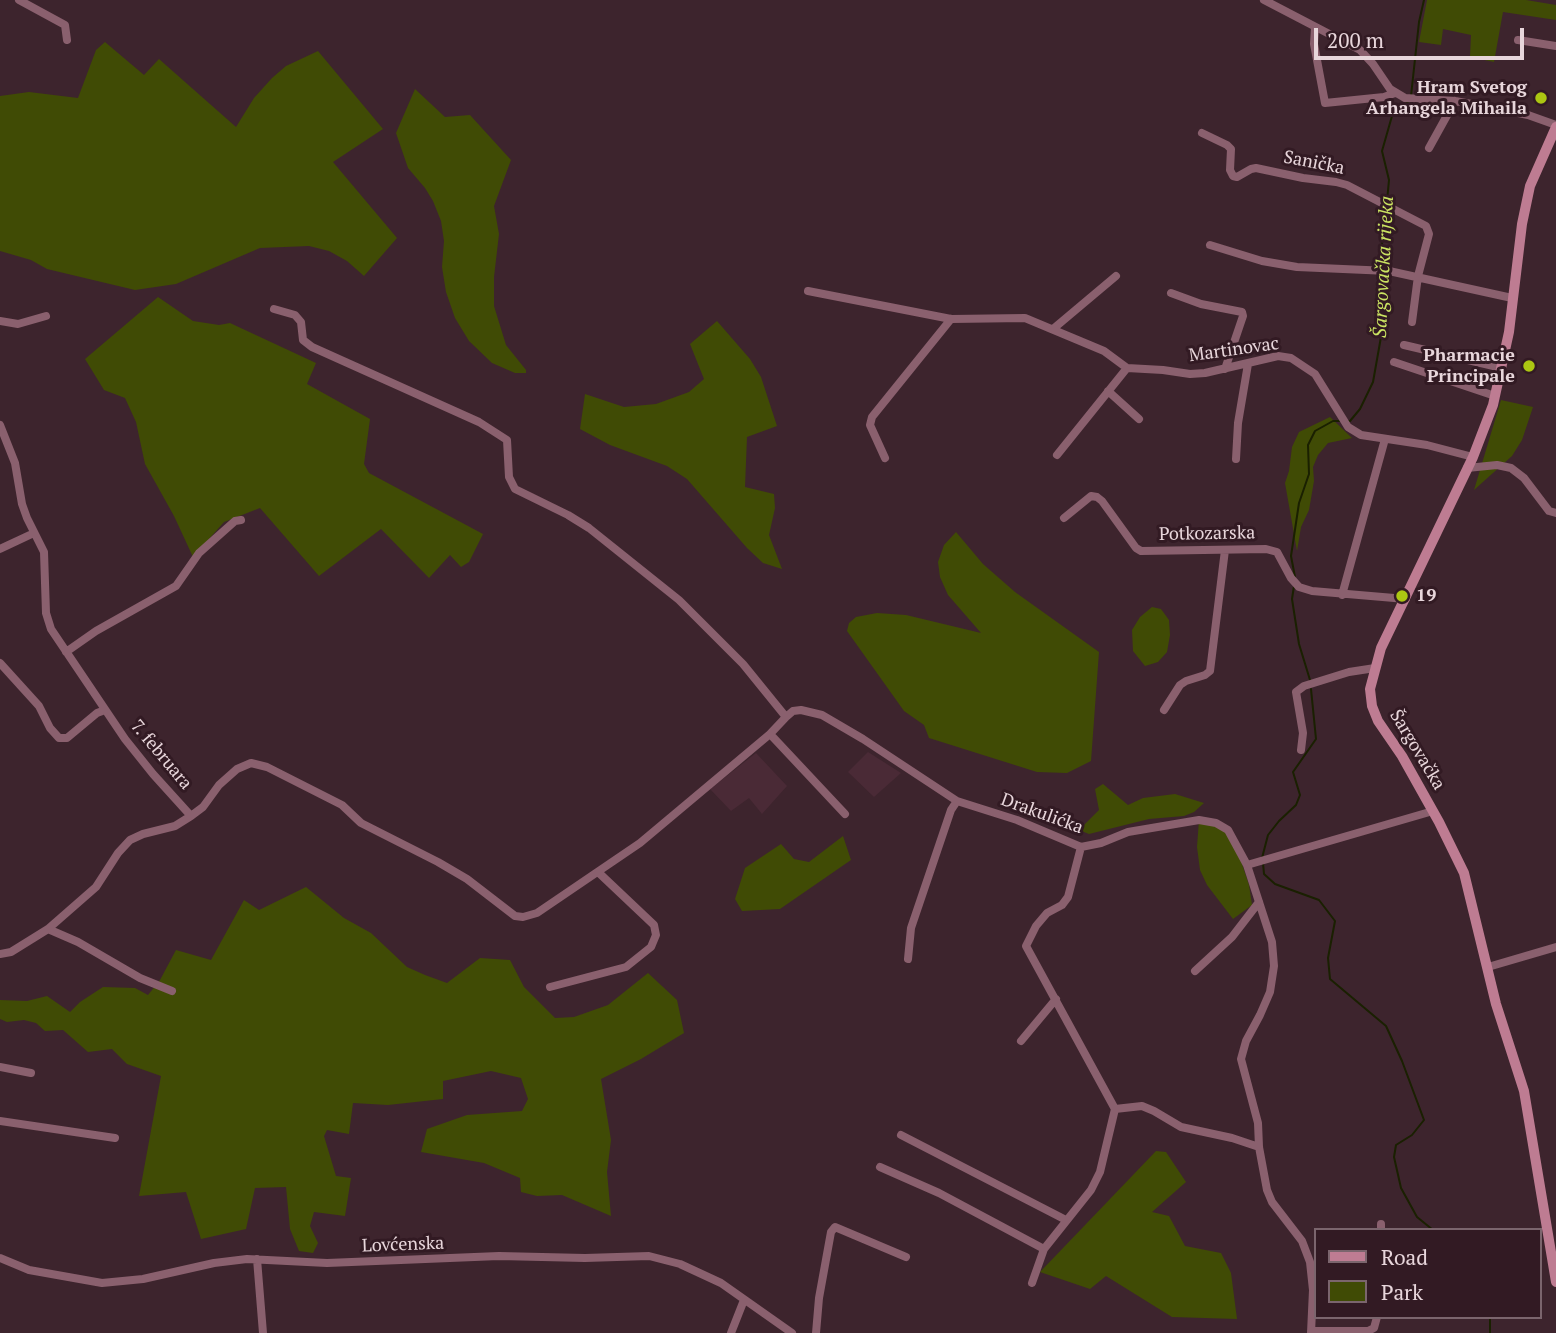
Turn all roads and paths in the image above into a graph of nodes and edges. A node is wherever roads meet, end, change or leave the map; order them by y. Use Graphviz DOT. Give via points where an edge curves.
graph roads {
  1 [pos="19,0"];
  2 [pos="1264,0"];
  3 [pos="1315,28"];
  4 [pos="67,40"];
  5 [pos="1518,40"];
  6 [pos="1556,46"];
  7 [pos="1395,93"];
  8 [pos="1455,101"];
  9 [pos="1202,133"];
  10 [pos="1555,133"];
  11 [pos="1429,148"];
  12 [pos="1210,245"];
  13 [pos="1116,275"];
  14 [pos="1418,276"];
  15 [pos="808,291"];
  16 [pos="1171,293"];
  17 [pos="1513,298"];
  18 [pos="274,309"];
  19 [pos="46,316"];
  20 [pos="951,319"];
  21 [pos="0,321"];
  22 [pos="1412,321"];
  23 [pos="1053,329"];
  24 [pos="1404,345"];
  25 [pos="1394,362"];
  26 [pos="1248,363"];
  27 [pos="1127,368"];
  28 [pos="1502,368"];
  29 [pos="1225,369"];
  30 [pos="1108,390"];
  31 [pos="1496,396"];
  32 [pos="1139,418"];
  33 [pos="0,425"];
  34 [pos="1385,439"];
  35 [pos="1056,455"];
  36 [pos="1473,457"];
  37 [pos="885,458"];
  38 [pos="1236,458"];
  39 [pos="1468,468"];
  40 [pos="1556,513"];
  41 [pos="1064,518"];
  42 [pos="242,520"];
  43 [pos="34,533"];
  44 [pos="0,549"];
  45 [pos="1225,550"];
  46 [pos="1342,595"];
  47 [pos="1406,599"];
  48 [pos="66,652"];
  49 [pos="0,663"];
  50 [pos="1375,668"];
  51 [pos="106,710"];
  52 [pos="1164,710"];
  53 [pos="786,718"];
  54 [pos="770,734"];
  55 [pos="1301,750"];
  56 [pos="957,801"];
  57 [pos="1433,811"];
  58 [pos="845,814"];
  59 [pos="191,816"];
  60 [pos="1081,847"];
  61 [pos="1247,865"];
  62 [pos="598,872"];
  63 [pos="1259,902"];
  64 [pos="48,929"];
  65 [pos="1556,947"];
  66 [pos="0,954"];
  67 [pos="908,959"];
  68 [pos="1488,967"];
  69 [pos="1195,971"];
  70 [pos="550,987"];
  71 [pos="172,990"];
  72 [pos="1056,999"];
  73 [pos="1021,1041"];
  74 [pos="0,1067"];
  75 [pos="32,1073"];
  76 [pos="1115,1109"];
  77 [pos="0,1121"];
  78 [pos="901,1135"];
  79 [pos="116,1138"];
  80 [pos="1259,1147"];
  81 [pos="880,1167"];
  82 [pos="1066,1220"];
  83 [pos="1044,1249"];
  84 [pos="906,1256"];
  85 [pos="0,1258"];
  86 [pos="257,1259"];
  87 [pos="1556,1282"];
  88 [pos="1032,1283"];
  89 [pos="744,1300"];
  90 [pos="1376,1319"];
  91 [pos="1311,1332"];
  92 [pos="263,1333"];
  93 [pos="731,1333"];
  94 [pos="792,1333"];
  95 [pos="816,1333"];
  1 -- 4 [label="street" via="65,25"];
  2 -- 3 [label="street"];
  3 -- 7 [label="street" via="1363,53"];
  3 -- 7 [label="street" via="1315,58 1325,103"];
  5 -- 6 [label="street"];
  7 -- 8 [label="street" via="1405,98"];
  8 -- 10 [label="street" via="1518,112"];
  8 -- 11 [label="street"];
  9 -- 14 [label="street, Sanička" via="1231,149 1233,176 1261,169 1336,182 1422,223 1428,230"];
  10 -- 17 [label="street, Šargovačka" via="1530,186"];
  12 -- 14 [label="street" via="1297,267"];
  13 -- 23 [label="street"];
  14 -- 17 [label="street"];
  14 -- 22 [label="street, Sanička"];
  15 -- 20 [label="street"];
  16 -- 29 [label="street" via="1242,312"];
  17 -- 28 [label="street, Šargovačka"];
  18 -- 53 [label="street" via="295,314 302,322 303,340 312,347 479,422 506,440 509,477 515,489 589,528 679,600 743,664"];
  19 -- 21 [label="street" via="19,324"];
  20 -- 23 [label="street" via="1025,318"];
  20 -- 37 [label="street" via="872,417 870,425"];
  23 -- 27 [label="street" via="1104,351"];
  24 -- 28 [label="street"];
  25 -- 31 [label="street"];
  26 -- 29 [label="street, Martinovac"];
  26 -- 34 [label="street, Martinovac" via="1278,356 1301,363 1324,386 1348,427 1361,435"];
  26 -- 38 [label="street"];
  27 -- 29 [label="street, Martinovac" via="1190,374"];
  27 -- 30 [label="street"];
  28 -- 31 [label="street, Šargovačka"];
  30 -- 32 [label="street"];
  30 -- 35 [label="street"];
  31 -- 36 [label="street, Šargovačka"];
  33 -- 43 [label="street, 7. februara"];
  34 -- 36 [label="street, Martinovac"];
  34 -- 46 [label="street"];
  36 -- 39 [label="street, Šargovačka"];
  39 -- 40 [label="street" via="1511,468 1549,511"];
  39 -- 47 [label="street, Šargovačka"];
  41 -- 45 [label="street, Potkozarska" via="1091,496 1097,497 1141,551"];
  42 -- 48 [label="street" via="204,549 176,586"];
  43 -- 44 [label="street"];
  43 -- 48 [label="street, 7. februara" via="46,560 48,620"];
  45 -- 46 [label="street, Potkozarska" via="1277,552 1299,587"];
  45 -- 52 [label="street" via="1210,671 1180,685"];
  46 -- 47 [label="street, Potkozarska"];
  47 -- 50 [label="street, Šargovačka"];
  48 -- 51 [label="street, 7. februara"];
  49 -- 51 [label="street" via="39,706 59,738 67,738"];
  50 -- 55 [label="street" via="1309,684 1296,692"];
  50 -- 57 [label="street, Šargovačka" via="1370,689 1378,721"];
  51 -- 59 [label="street, 7. februara"];
  53 -- 54 [label="street"];
  53 -- 56 [label="street, Drakulićka" via="801,710 822,715"];
  54 -- 58 [label="street"];
  54 -- 62 [label="street" via="640,844"];
  56 -- 60 [label="street, Drakulićka"];
  56 -- 67 [label="street" via="911,928"];
  57 -- 61 [label="street"];
  57 -- 68 [label="street, Šargovačka" via="1464,873"];
  59 -- 62 [label="street" via="219,785 250,763 342,805 361,823 467,879 515,916 537,913"];
  59 -- 64 [label="street, 7. februara" via="130,840 96,887"];
  60 -- 61 [label="street, Drakulićka" via="1128,832 1199,820 1228,830"];
  60 -- 72 [label="street" via="1068,897 1046,913 1026,946"];
  61 -- 63 [label="street, Drakulićka"];
  62 -- 70 [label="street" via="654,925 651,947 626,967"];
  63 -- 69 [label="street" via="1232,937"];
  63 -- 80 [label="street, Drakulićka" via="1272,942 1274,966 1270,992 1241,1059 1258,1123"];
  64 -- 66 [label="street, 7. februara" via="12,952"];
  64 -- 71 [label="street"];
  65 -- 68 [label="street"];
  68 -- 87 [label="street, Šargovačka" via="1524,1091"];
  72 -- 73 [label="street"];
  72 -- 76 [label="street"];
  74 -- 75 [label="street"];
  76 -- 80 [label="street" via="1142,1106 1181,1127"];
  76 -- 82 [label="street" via="1100,1172 1091,1191"];
  77 -- 79 [label="street"];
  78 -- 82 [label="street"];
  80 -- 91 [label="street, Drakulićka" via="1272,1202 1302,1241 1310,1262"];
  81 -- 83 [label="street"];
  82 -- 83 [label="street"];
  83 -- 88 [label="street"];
  84 -- 95 [label="street" via="835,1227 818,1298"];
  85 -- 86 [label="street, Lovćenska" via="29,1270 102,1283"];
  86 -- 89 [label="street, Lovćenska" via="327,1263 649,1256 680,1264 721,1283"];
  86 -- 92 [label="street"];
  89 -- 93 [label="street"];
  89 -- 94 [label="street, Lovćenska"];
  90 -- 91 [label="street" via="1368,1331"];
}
